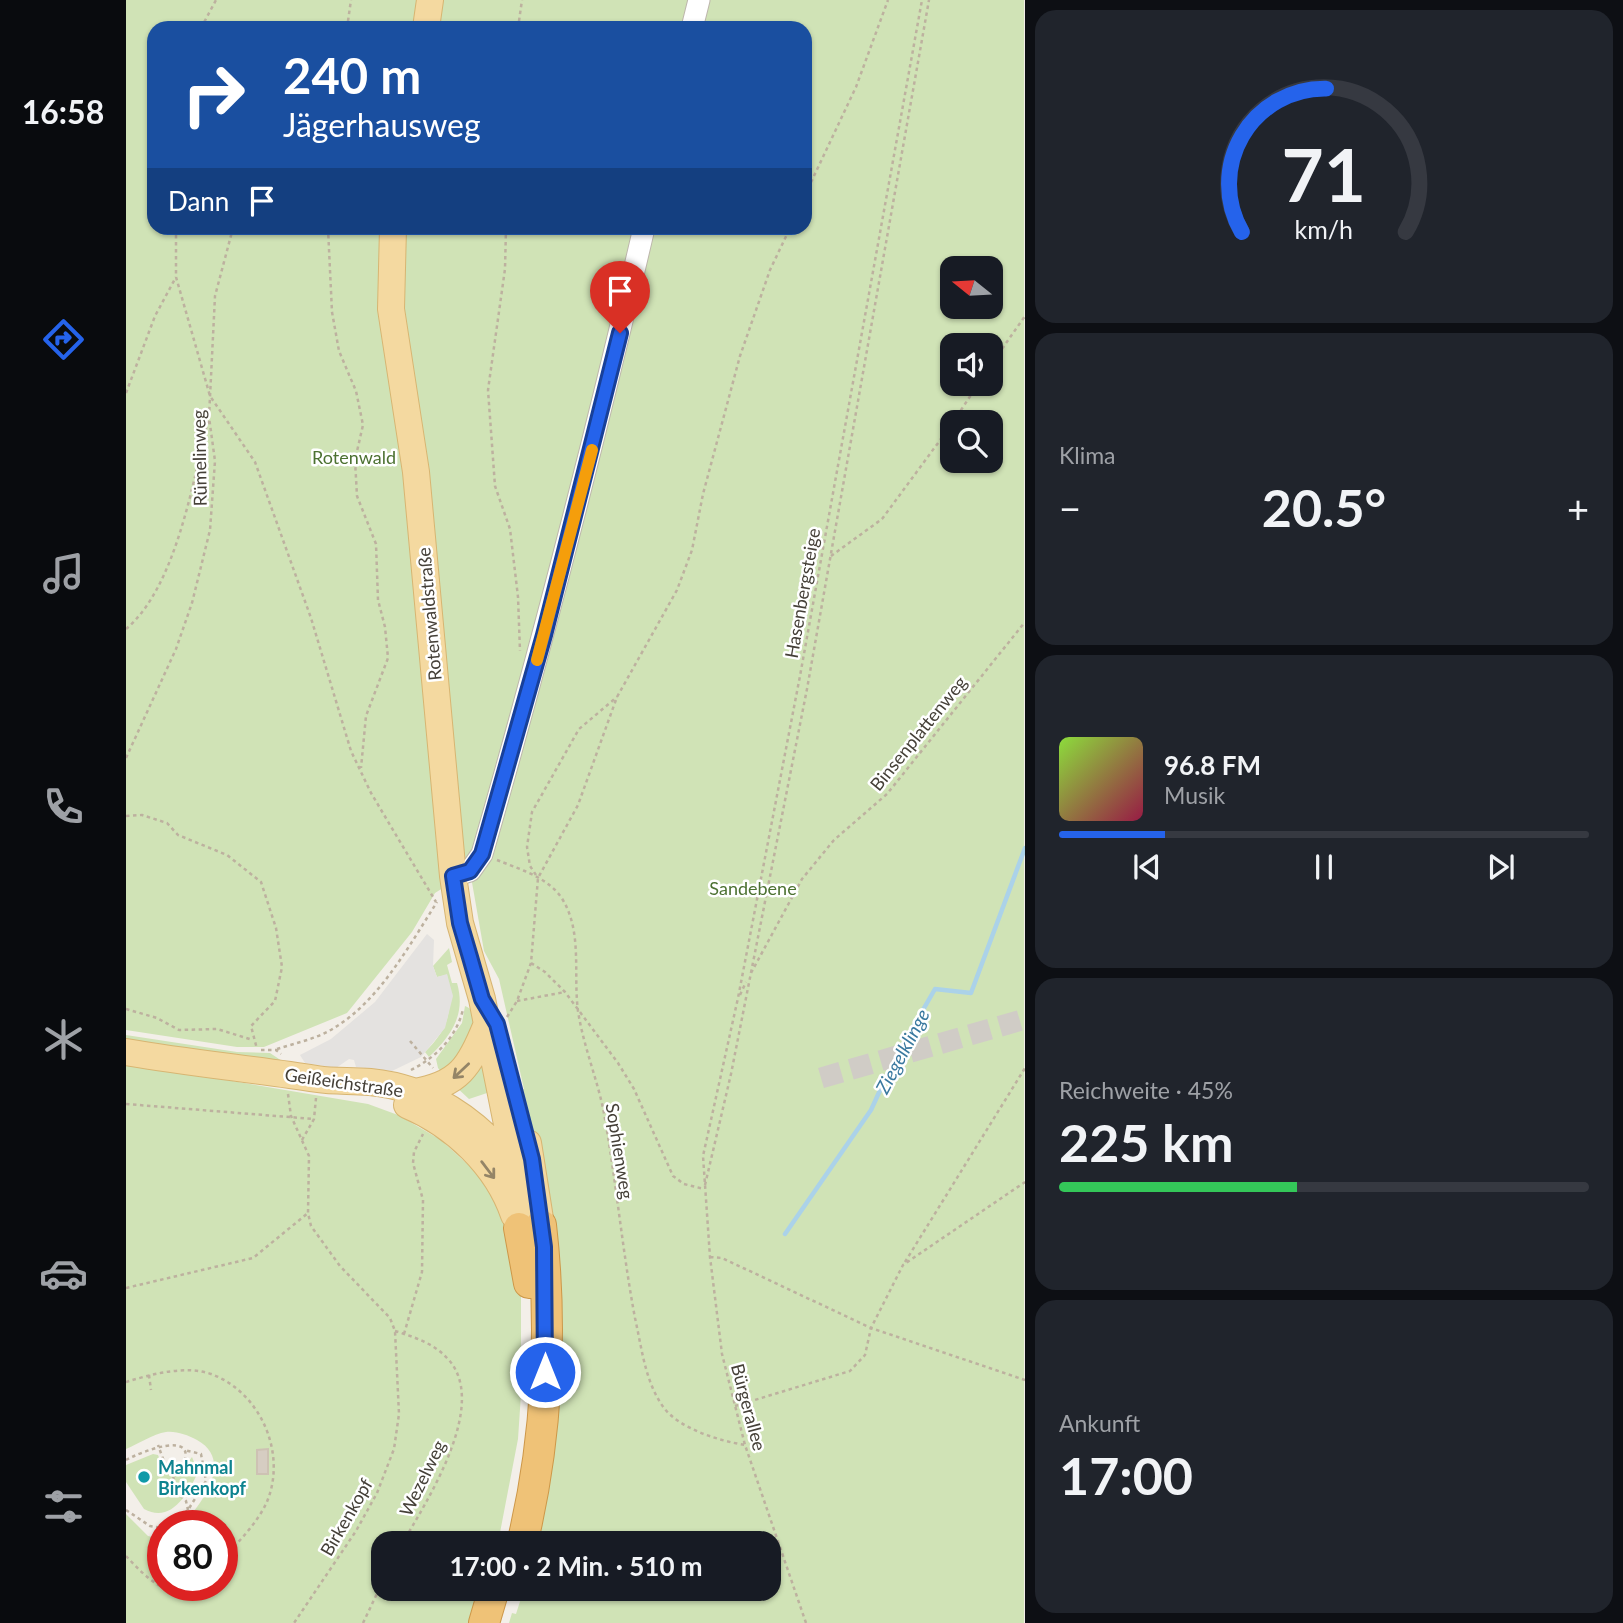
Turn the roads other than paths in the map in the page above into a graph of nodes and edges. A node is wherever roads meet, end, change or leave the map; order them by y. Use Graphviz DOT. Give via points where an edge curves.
graph roads {
  1 [pos="430,0"];
  2 [pos="699,0"];
  3 [pos="427,21"];
  4 [pos="694,21"];
  5 [pos="393,235"];
  6 [pos="642,235"];
  7 [pos="453,876"];
  8 [pos="473,1002"];
  9 [pos="496,1022"];
  10 [pos="126,1052"];
  11 [pos="332,1081"];
  12 [pos="410,1082"];
  13 [pos="516,1169"];
  14 [pos="530,1226"];
  15 [pos="509,1531"];
  16 [pos="525,1531"];
  17 [pos="490,1601"];
  18 [pos="506,1601"];
  19 [pos="484,1623"];
  20 [pos="500,1623"];
  1 -- 3 [label="main road"];
  2 -- 4 [label="lane"];
  5 -- 7 [label="main road, Rotenwaldstraße" via="391,309 416,472"];
  6 -- 7 [label="lane" via="551,608 482,854 470,871"];
  7 -- 8 [label="main road, Rotenwaldstraße"];
  8 -- 9 [label="main road, Rotenwaldstraße"];
  8 -- 14 [label="main road, Rotenwaldstraße" via="497,1024 513,1083 532,1159"];
  9 -- 12 [label="main road, one-way" via="465,1069 442,1085"];
  9 -- 13 [label="main road, Rotenwaldstraße"];
  10 -- 11 [label="main road, Geißeichstraße"];
  11 -- 12 [label="main road, Geißeichstraße"];
  11 -- 14 [label="main road, Rotenwaldstraße, one-way" via="405,1104 452,1132 493,1175 512,1208"];
  12 -- 13 [label="main road, Geißeichstraße" via="468,1119"];
  13 -- 14 [label="main road, Rotenwaldstraße"];
  14 -- 15 [label="highway, Rotenwaldstraße" via="528,1393 522,1461"];
  14 -- 16 [label="highway, Rotenwaldstraße" via="545,1273 544,1407"];
  17 -- 19 [label="highway"];
  18 -- 20 [label="highway"];
}
